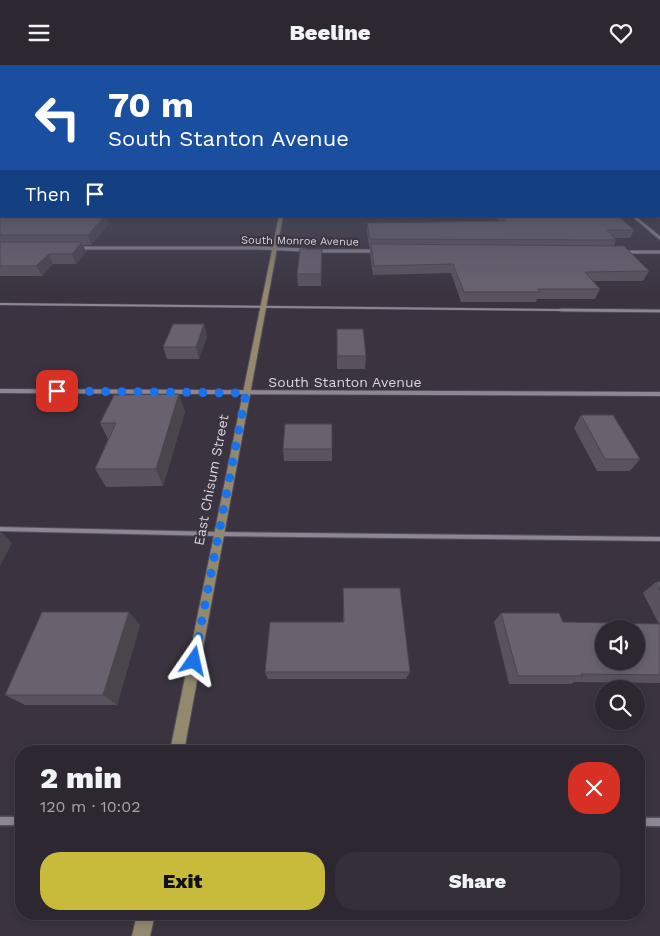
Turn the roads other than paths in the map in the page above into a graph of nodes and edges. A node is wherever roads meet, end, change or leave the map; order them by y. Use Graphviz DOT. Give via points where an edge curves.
graph roads {
  1 [pos="280,217"];
  2 [pos="634,217"];
  3 [pos="660,238"];
  4 [pos="70,248"];
  5 [pos="274,250"];
  6 [pos="383,251"];
  7 [pos="620,252"];
  8 [pos="660,252"];
  9 [pos="0,304"];
  10 [pos="263,306"];
  11 [pos="660,311"];
  12 [pos="0,391"];
  13 [pos="246,393"];
  14 [pos="660,394"];
  15 [pos="0,529"];
  16 [pos="218,534"];
  17 [pos="660,539"];
  18 [pos="177,745"];
  19 [pos="0,821"];
  20 [pos="15,821"];
  21 [pos="645,822"];
  22 [pos="660,822"];
  23 [pos="145,920"];
  24 [pos="142,936"];
  1 -- 5 [label="street, East Chisum Street"];
  2 -- 3 [label="street"];
  4 -- 5 [label="street, South Monroe Avenue"];
  5 -- 6 [label="street, South Monroe Avenue"];
  5 -- 10 [label="street, East Chisum Street"];
  7 -- 8 [label="street"];
  9 -- 10 [label="lane"];
  10 -- 11 [label="lane"];
  10 -- 13 [label="street, East Chisum Street"];
  12 -- 13 [label="street, South Stanton Avenue"];
  13 -- 14 [label="street, South Stanton Avenue"];
  13 -- 16 [label="street, East Chisum Street"];
  15 -- 16 [label="lane"];
  16 -- 17 [label="lane"];
  16 -- 18 [label="street, East Chisum Street"];
  19 -- 20 [label="street"];
  21 -- 22 [label="street"];
  23 -- 24 [label="street"];
}
